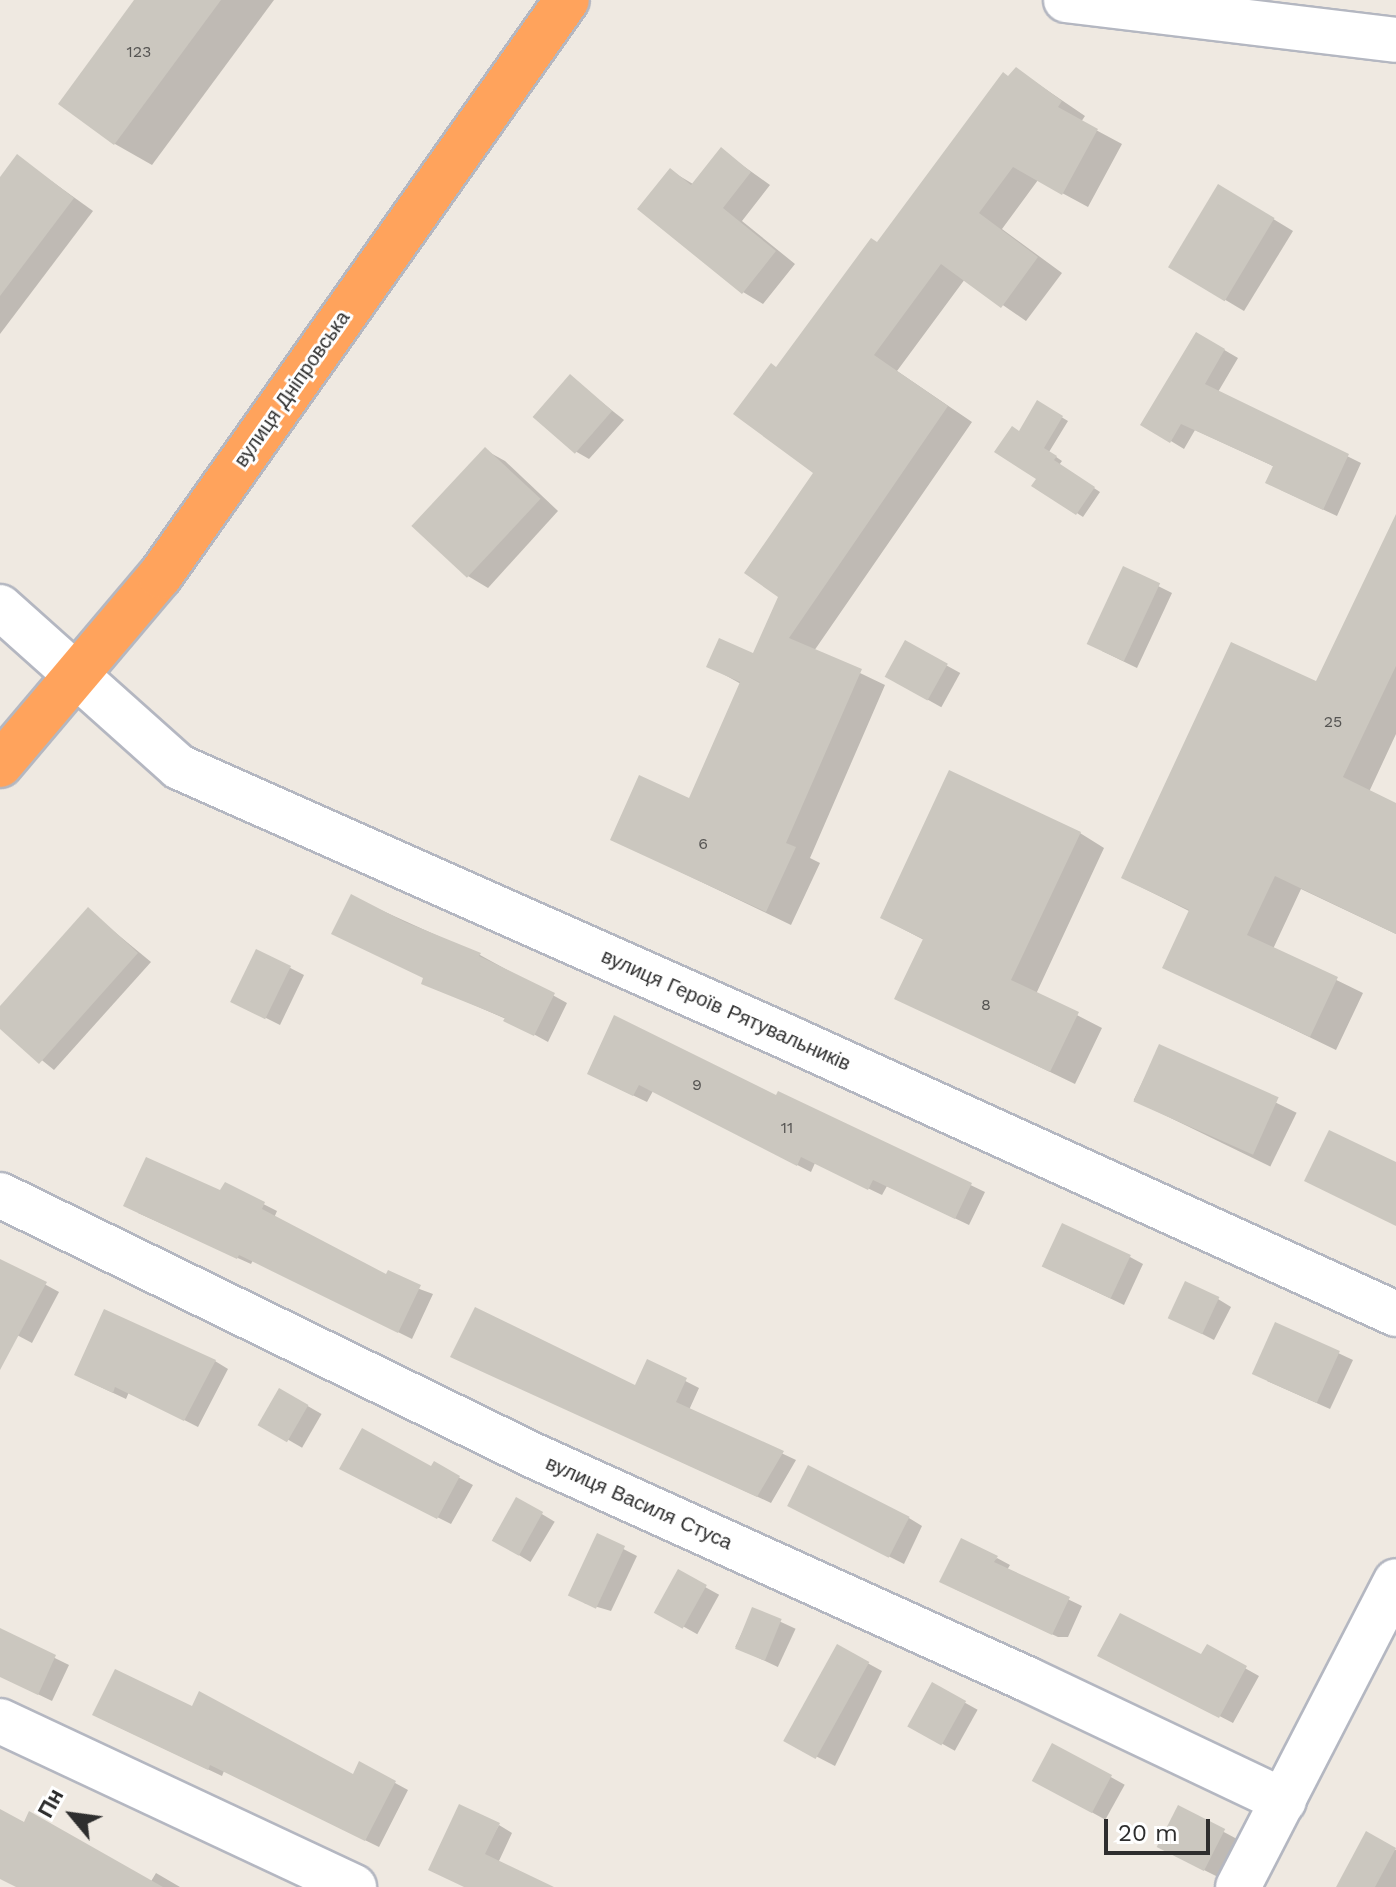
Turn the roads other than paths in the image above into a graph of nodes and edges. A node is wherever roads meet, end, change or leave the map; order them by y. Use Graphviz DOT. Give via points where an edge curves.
graph roads {
  1 [pos="567,0"];
  2 [pos="1066,0"];
  3 [pos="1396,40"];
  4 [pos="0,607"];
  5 [pos="76,677"];
  6 [pos="0,765"];
  7 [pos="0,1195"];
  8 [pos="1396,1314"];
  9 [pos="1396,1581"];
  10 [pos="0,1721"];
  11 [pos="1284,1801"];
  12 [pos="354,1887"];
  13 [pos="1238,1887"];
  1 -- 5 [label="highway, вулиця Дніпровська" via="160,576"];
  2 -- 3 [label="street"];
  4 -- 5 [label="street, вулиця Героїв Рятувальників"];
  5 -- 6 [label="highway, вулиця Дніпровська"];
  5 -- 8 [label="street, вулиця Героїв Рятувальників" via="179,767"];
  7 -- 11 [label="street, вулиця Василя Стуса" via="530,1454"];
  9 -- 11 [label="street"];
  10 -- 12 [label="street"];
  11 -- 13 [label="street"];
}
